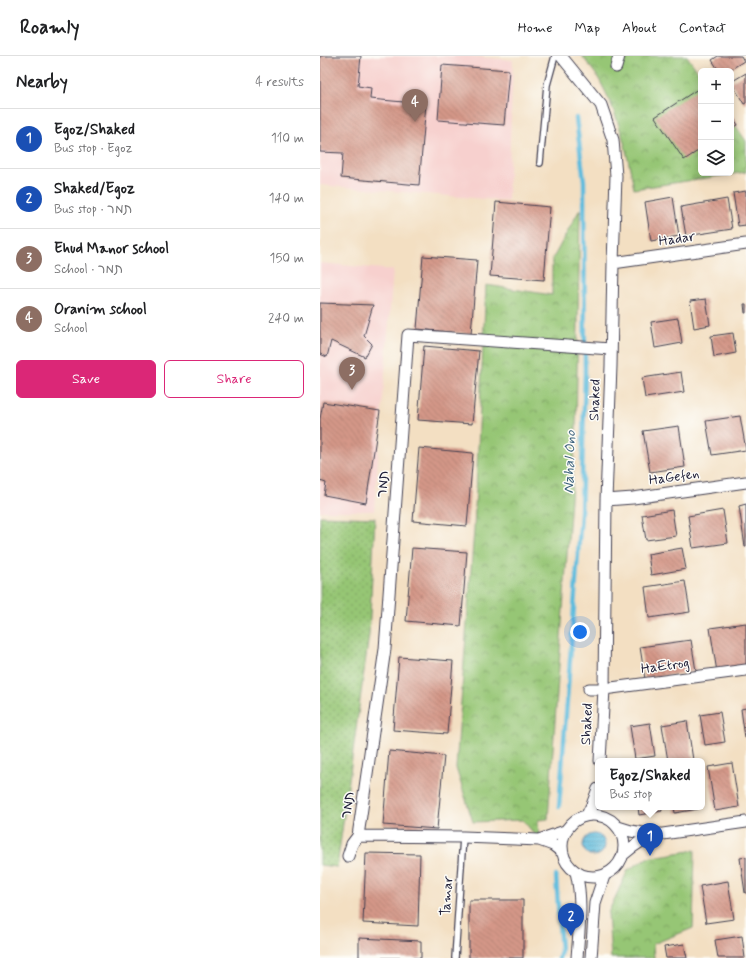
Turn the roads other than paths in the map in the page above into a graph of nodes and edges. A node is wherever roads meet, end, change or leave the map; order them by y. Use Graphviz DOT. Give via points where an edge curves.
graph roads {
  1 [pos="555,56"];
  2 [pos="561,56"];
  3 [pos="620,56"];
  4 [pos="616,68"];
  5 [pos="540,163"];
  6 [pos="746,244"];
  7 [pos="613,263"];
  8 [pos="611,349"];
  9 [pos="746,482"];
  10 [pos="606,500"];
  11 [pos="746,670"];
  12 [pos="589,689"];
  13 [pos="604,689"];
  14 [pos="600,758"];
  15 [pos="595,797"];
  16 [pos="608,810"];
  17 [pos="587,815"];
  18 [pos="746,822"];
  19 [pos="614,823"];
  20 [pos="566,831"];
  21 [pos="656,835"];
  22 [pos="358,836"];
  23 [pos="463,836"];
  24 [pos="539,840"];
  25 [pos="562,852"];
  26 [pos="624,854"];
  27 [pos="348,856"];
  28 [pos="576,872"];
  29 [pos="604,876"];
  30 [pos="455,958"];
  31 [pos="577,958"];
  32 [pos="591,958"];
  1 -- 5 [label="lane" via="547,85"];
  2 -- 7 [label="street, Shaked" via="601,105 613,140 616,176"];
  3 -- 4 [label="street"];
  6 -- 7 [label="street, Hadar"];
  7 -- 8 [label="street, Shaked"];
  8 -- 10 [label="street, Shaked"];
  8 -- 22 [label="street, תמר" via="408,335 386,649"];
  9 -- 10 [label="street, HaGefen"];
  10 -- 13 [label="street, Shaked"];
  11 -- 13 [label="street, HaEtrog"];
  12 -- 13 [label="street, HaEtrog"];
  13 -- 14 [label="street, Shaked"];
  15 -- 17 [label="street"];
  16 -- 19 [label="street"];
  17 -- 19 [label="street" via="603,816"];
  17 -- 20 [label="street" via="578,818"];
  18 -- 21 [label="street"];
  19 -- 21 [label="street" via="643,834"];
  19 -- 26 [label="street" via="623,835"];
  20 -- 24 [label="street, תמר"];
  20 -- 25 [label="street"];
  21 -- 26 [label="street" via="635,844"];
  22 -- 23 [label="street, תמר"];
  22 -- 27 [label="street, תמר"];
  23 -- 24 [label="street, תמר"];
  23 -- 30 [label="lane, Tamar"];
  24 -- 25 [label="street, תמר" via="553,845"];
  25 -- 28 [label="street" via="565,860"];
  26 -- 29 [label="street" via="613,871"];
  28 -- 29 [label="street" via="594,878"];
  28 -- 31 [label="street" via="580,889"];
  29 -- 32 [label="street" via="595,903"];
}
